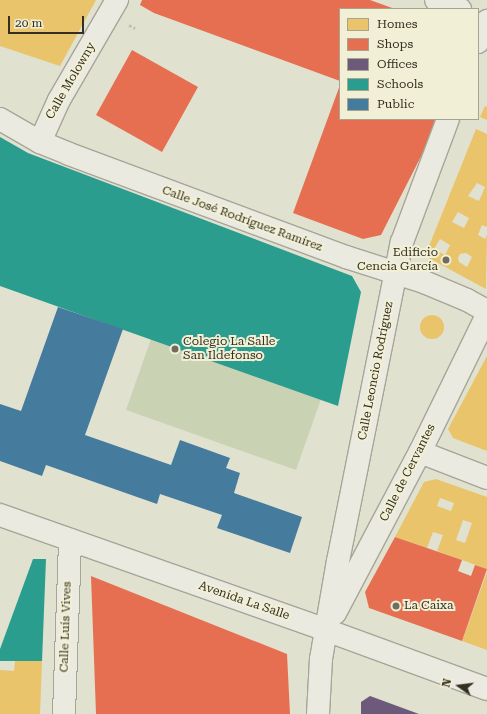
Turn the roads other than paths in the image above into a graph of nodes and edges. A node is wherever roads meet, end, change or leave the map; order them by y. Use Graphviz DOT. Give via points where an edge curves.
graph roads {
  1 [pos="117,0"];
  2 [pos="436,0"];
  3 [pos="457,8"];
  4 [pos="487,20"];
  5 [pos="479,40"];
  6 [pos="0,119"];
  7 [pos="448,120"];
  8 [pos="40,142"];
  9 [pos="396,272"];
  10 [pos="487,311"];
  11 [pos="487,315"];
  12 [pos="420,452"];
  13 [pos="487,478"];
  14 [pos="0,515"];
  15 [pos="70,540"];
  16 [pos="326,630"];
  17 [pos="487,689"];
  18 [pos="64,714"];
  19 [pos="318,714"];
  1 -- 8 [label="street, Calle Molowny" via="60,100"];
  2 -- 3 [label="street"];
  4 -- 5 [label="street"];
  6 -- 8 [label="street, Calle José Rodríguez Ramírez"];
  7 -- 9 [label="street, Calle Leoncio Rodríguez" via="405,229"];
  8 -- 9 [label="street, Calle José Rodríguez Ramírez" via="338,255"];
  9 -- 10 [label="street, Calle José Rodríguez Ramírez" via="467,300"];
  9 -- 16 [label="street, Calle Leoncio Rodríguez"];
  11 -- 12 [label="street, Calle de Cervantes"];
  12 -- 13 [label="street"];
  12 -- 16 [label="street, Calle de Cervantes"];
  14 -- 15 [label="street, Avenida La Salle"];
  15 -- 16 [label="street, Avenida La Salle"];
  15 -- 18 [label="street, Calle Luís Vives"];
  16 -- 17 [label="street, Avenida La Salle"];
  16 -- 19 [label="street, Calle Leoncio Rodríguez" via="321,659"];
}
